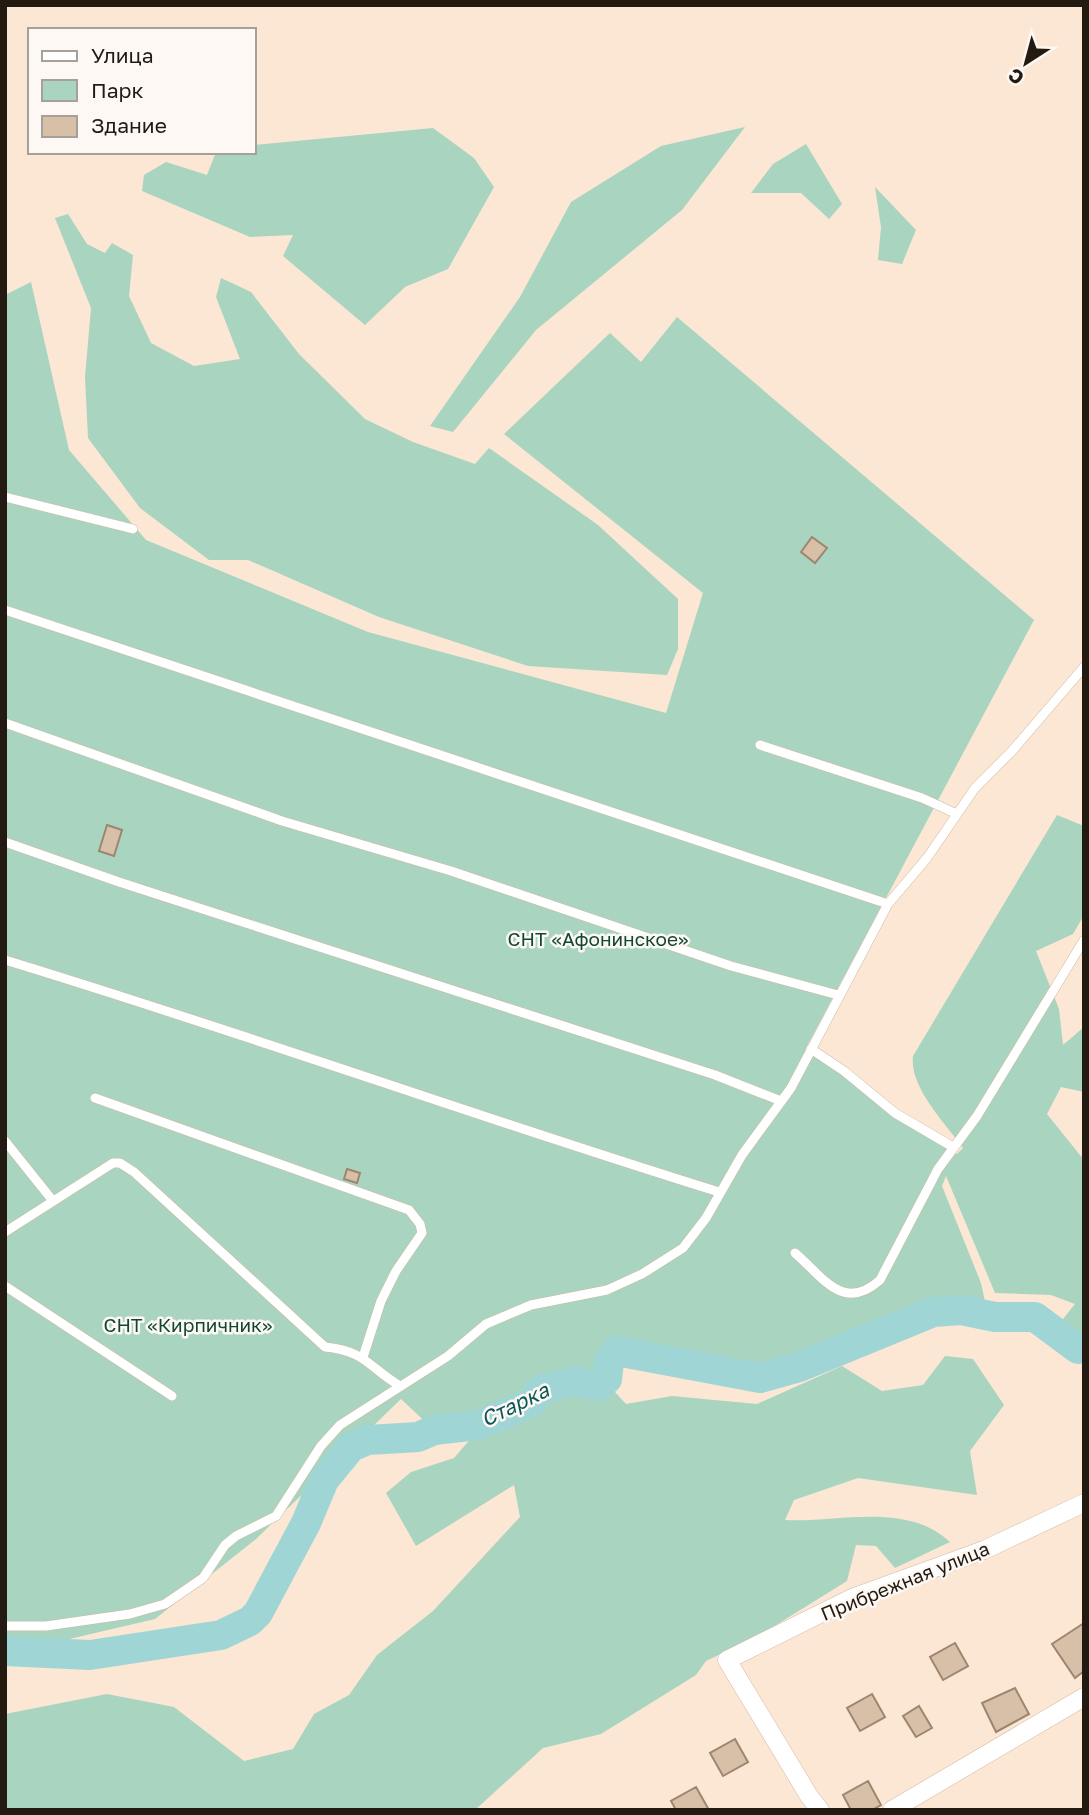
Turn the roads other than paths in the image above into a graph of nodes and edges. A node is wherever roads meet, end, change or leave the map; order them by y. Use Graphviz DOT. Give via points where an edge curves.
graph roads {
  1 [pos="5,498"];
  2 [pos="132,529"];
  3 [pos="5,610"];
  4 [pos="1084,667"];
  5 [pos="5,723"];
  6 [pos="760,745"];
  7 [pos="957,814"];
  8 [pos="5,842"];
  9 [pos="888,904"];
  10 [pos="1084,940"];
  11 [pos="5,960"];
  12 [pos="838,995"];
  13 [pos="811,1049"];
  14 [pos="95,1098"];
  15 [pos="781,1101"];
  16 [pos="5,1141"];
  17 [pos="953,1147"];
  18 [pos="719,1192"];
  19 [pos="53,1201"];
  20 [pos="5,1232"];
  21 [pos="795,1253"];
  22 [pos="5,1286"];
  23 [pos="363,1357"];
  24 [pos="400,1386"];
  25 [pos="172,1396"];
  26 [pos="1084,1503"];
  27 [pos="5,1626"];
  28 [pos="1084,1697"];
  29 [pos="820,1810"];
  30 [pos="892,1810"];
  1 -- 2 [label="lane"];
  3 -- 9 [label="lane"];
  4 -- 7 [label="lane"];
  5 -- 12 [label="lane" via="282,821 451,871 731,966"];
  6 -- 7 [label="lane" via="922,798"];
  7 -- 9 [label="lane"];
  8 -- 15 [label="lane" via="715,1074"];
  9 -- 12 [label="lane"];
  10 -- 17 [label="lane" via="977,1116"];
  11 -- 18 [label="lane" via="196,1018 519,1130"];
  12 -- 13 [label="lane"];
  13 -- 15 [label="lane"];
  13 -- 17 [label="lane" via="895,1113"];
  14 -- 23 [label="lane" via="409,1210 422,1233 396,1271"];
  15 -- 18 [label="lane"];
  16 -- 19 [label="lane"];
  17 -- 21 [label="lane" via="886,1272 873,1287 848,1294 837,1291"];
  18 -- 24 [label="lane" via="706,1218 672,1258 607,1290 531,1305 495,1319 449,1356"];
  19 -- 20 [label="lane"];
  19 -- 23 [label="lane" via="120,1163 325,1347 348,1349"];
  22 -- 25 [label="lane"];
  23 -- 24 [label="lane"];
  24 -- 27 [label="lane" via="340,1425 276,1516 236,1536 194,1587 164,1604 130,1614 46,1626"];
  26 -- 29 [label="street, Прибрежная улица" via="984,1550 852,1598 727,1660"];
  28 -- 30 [label="street"];
}
